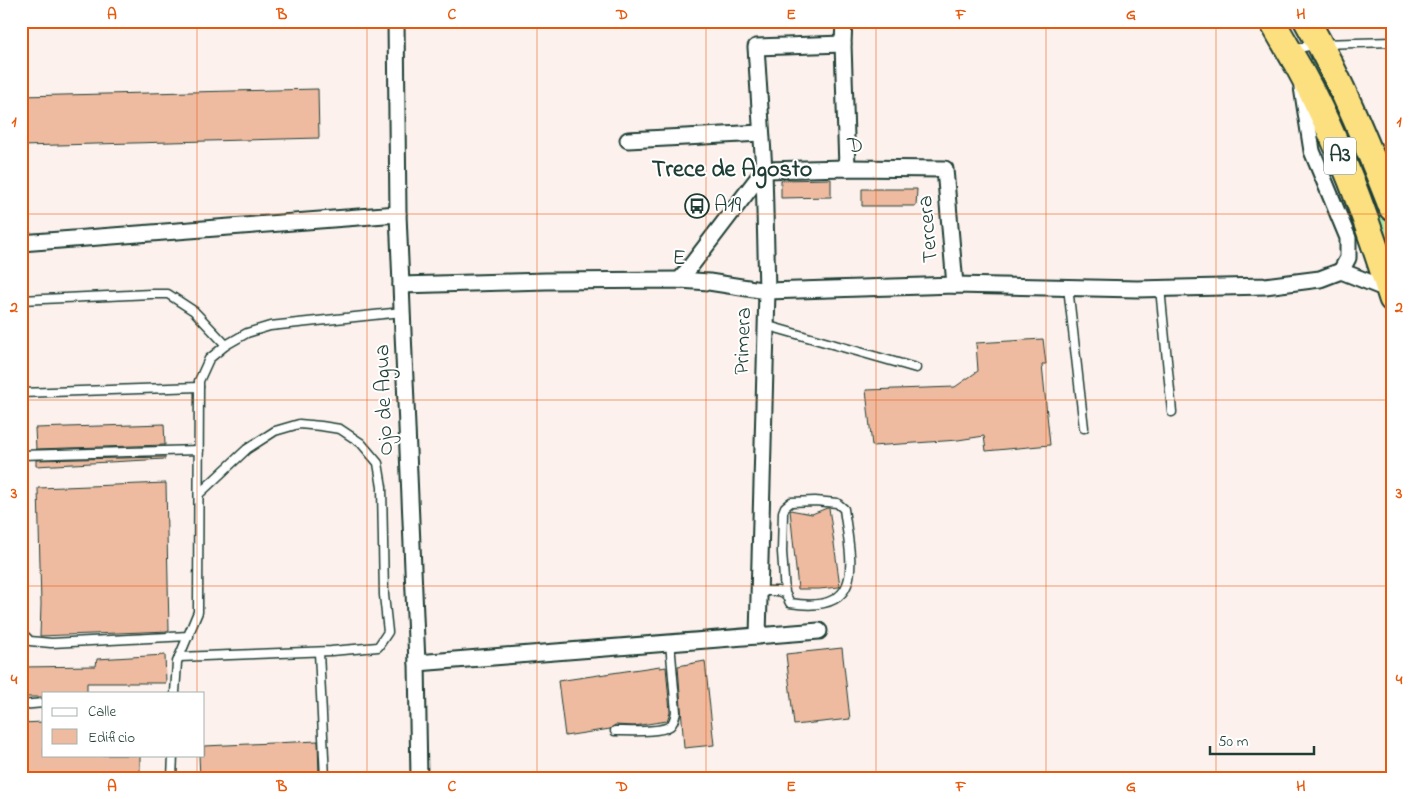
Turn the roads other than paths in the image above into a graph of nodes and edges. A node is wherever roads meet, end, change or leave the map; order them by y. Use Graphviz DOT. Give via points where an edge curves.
graph roads {
  1 [pos="396,21"];
  2 [pos="844,21"];
  3 [pos="1272,21"];
  4 [pos="1307,21"];
  5 [pos="1392,42"];
  6 [pos="843,44"];
  7 [pos="1320,44"];
  8 [pos="1294,59"];
  9 [pos="761,133"];
  10 [pos="628,140"];
  11 [pos="847,168"];
  12 [pos="945,169"];
  13 [pos="764,170"];
  14 [pos="1392,208"];
  15 [pos="398,214"];
  16 [pos="21,243"];
  17 [pos="1341,271"];
  18 [pos="680,280"];
  19 [pos="401,285"];
  20 [pos="954,285"];
  21 [pos="1068,288"];
  22 [pos="1160,288"];
  23 [pos="767,291"];
  24 [pos="1390,294"];
  25 [pos="21,300"];
  26 [pos="402,312"];
  27 [pos="765,325"];
  28 [pos="226,345"];
  29 [pos="916,368"];
  30 [pos="199,387"];
  31 [pos="21,393"];
  32 [pos="1172,412"];
  33 [pos="1084,428"];
  34 [pos="199,450"];
  35 [pos="21,455"];
  36 [pos="199,494"];
  37 [pos="760,591"];
  38 [pos="785,593"];
  39 [pos="819,631"];
  40 [pos="21,632"];
  41 [pos="189,636"];
  42 [pos="758,636"];
  43 [pos="670,643"];
  44 [pos="320,652"];
  45 [pos="179,657"];
  46 [pos="417,663"];
  47 [pos="176,692"];
  48 [pos="42,703"];
  49 [pos="21,704"];
  50 [pos="615,731"];
  51 [pos="173,756"];
  52 [pos="172,778"];
  53 [pos="324,778"];
  54 [pos="419,778"];
  1 -- 15 [label="street, Ojo de Agua"];
  2 -- 6 [label="street"];
  3 -- 8 [label="highway, A3"];
  4 -- 7 [label="highway, A3"];
  5 -- 7 [label="lane"];
  6 -- 9 [label="street, Primera" via="756,47"];
  6 -- 11 [label="street"];
  7 -- 8 [label="lane"];
  7 -- 14 [label="highway, A3" via="1361,129"];
  8 -- 17 [label="street" via="1312,151 1348,238 1348,258"];
  8 -- 24 [label="highway, A3" via="1340,156 1371,234"];
  9 -- 10 [label="street"];
  9 -- 13 [label="street, Primera"];
  11 -- 12 [label="street, D"];
  11 -- 13 [label="street, D"];
  12 -- 20 [label="street, Tercera"];
  13 -- 18 [label="street"];
  13 -- 23 [label="street, Primera"];
  15 -- 16 [label="street"];
  15 -- 19 [label="street, Ojo de Agua"];
  17 -- 22 [label="street, E" via="1320,279 1264,286"];
  17 -- 24 [label="street"];
  18 -- 19 [label="street, E"];
  18 -- 23 [label="street, E"];
  19 -- 26 [label="street, Ojo de Agua"];
  20 -- 21 [label="street, E"];
  20 -- 23 [label="street, E"];
  21 -- 22 [label="street, E"];
  21 -- 33 [label="lane"];
  22 -- 32 [label="lane"];
  23 -- 27 [label="street, Primera"];
  25 -- 28 [label="lane" via="168,294 194,311"];
  26 -- 28 [label="lane" via="270,326 247,333"];
  26 -- 46 [label="street, Ojo de Agua"];
  27 -- 29 [label="lane"];
  27 -- 37 [label="street, Primera"];
  28 -- 30 [label="lane" via="209,359"];
  30 -- 31 [label="lane"];
  30 -- 34 [label="lane"];
  34 -- 35 [label="lane"];
  34 -- 36 [label="lane"];
  36 -- 41 [label="lane" via="198,612"];
  36 -- 44 [label="lane" via="247,449 274,431 299,424 340,429 361,443 378,463 382,487 388,632 378,647"];
  37 -- 38 [label="lane"];
  37 -- 42 [label="street, Primera"];
  38 -- 38 [label="lane" via="782,552 785,507 791,502 837,503 844,509 849,547 850,579 843,594 835,601 806,605 790,602"];
  39 -- 42 [label="street"];
  40 -- 41 [label="lane" via="30,641 50,643"];
  41 -- 45 [label="lane"];
  42 -- 43 [label="street"];
  43 -- 46 [label="street"];
  43 -- 50 [label="lane" via="676,712 670,726 662,730"];
  44 -- 45 [label="lane"];
  44 -- 53 [label="lane"];
  45 -- 47 [label="lane"];
  46 -- 54 [label="street, Ojo de Agua"];
  48 -- 49 [label="lane"];
  51 -- 52 [label="lane"];
}
